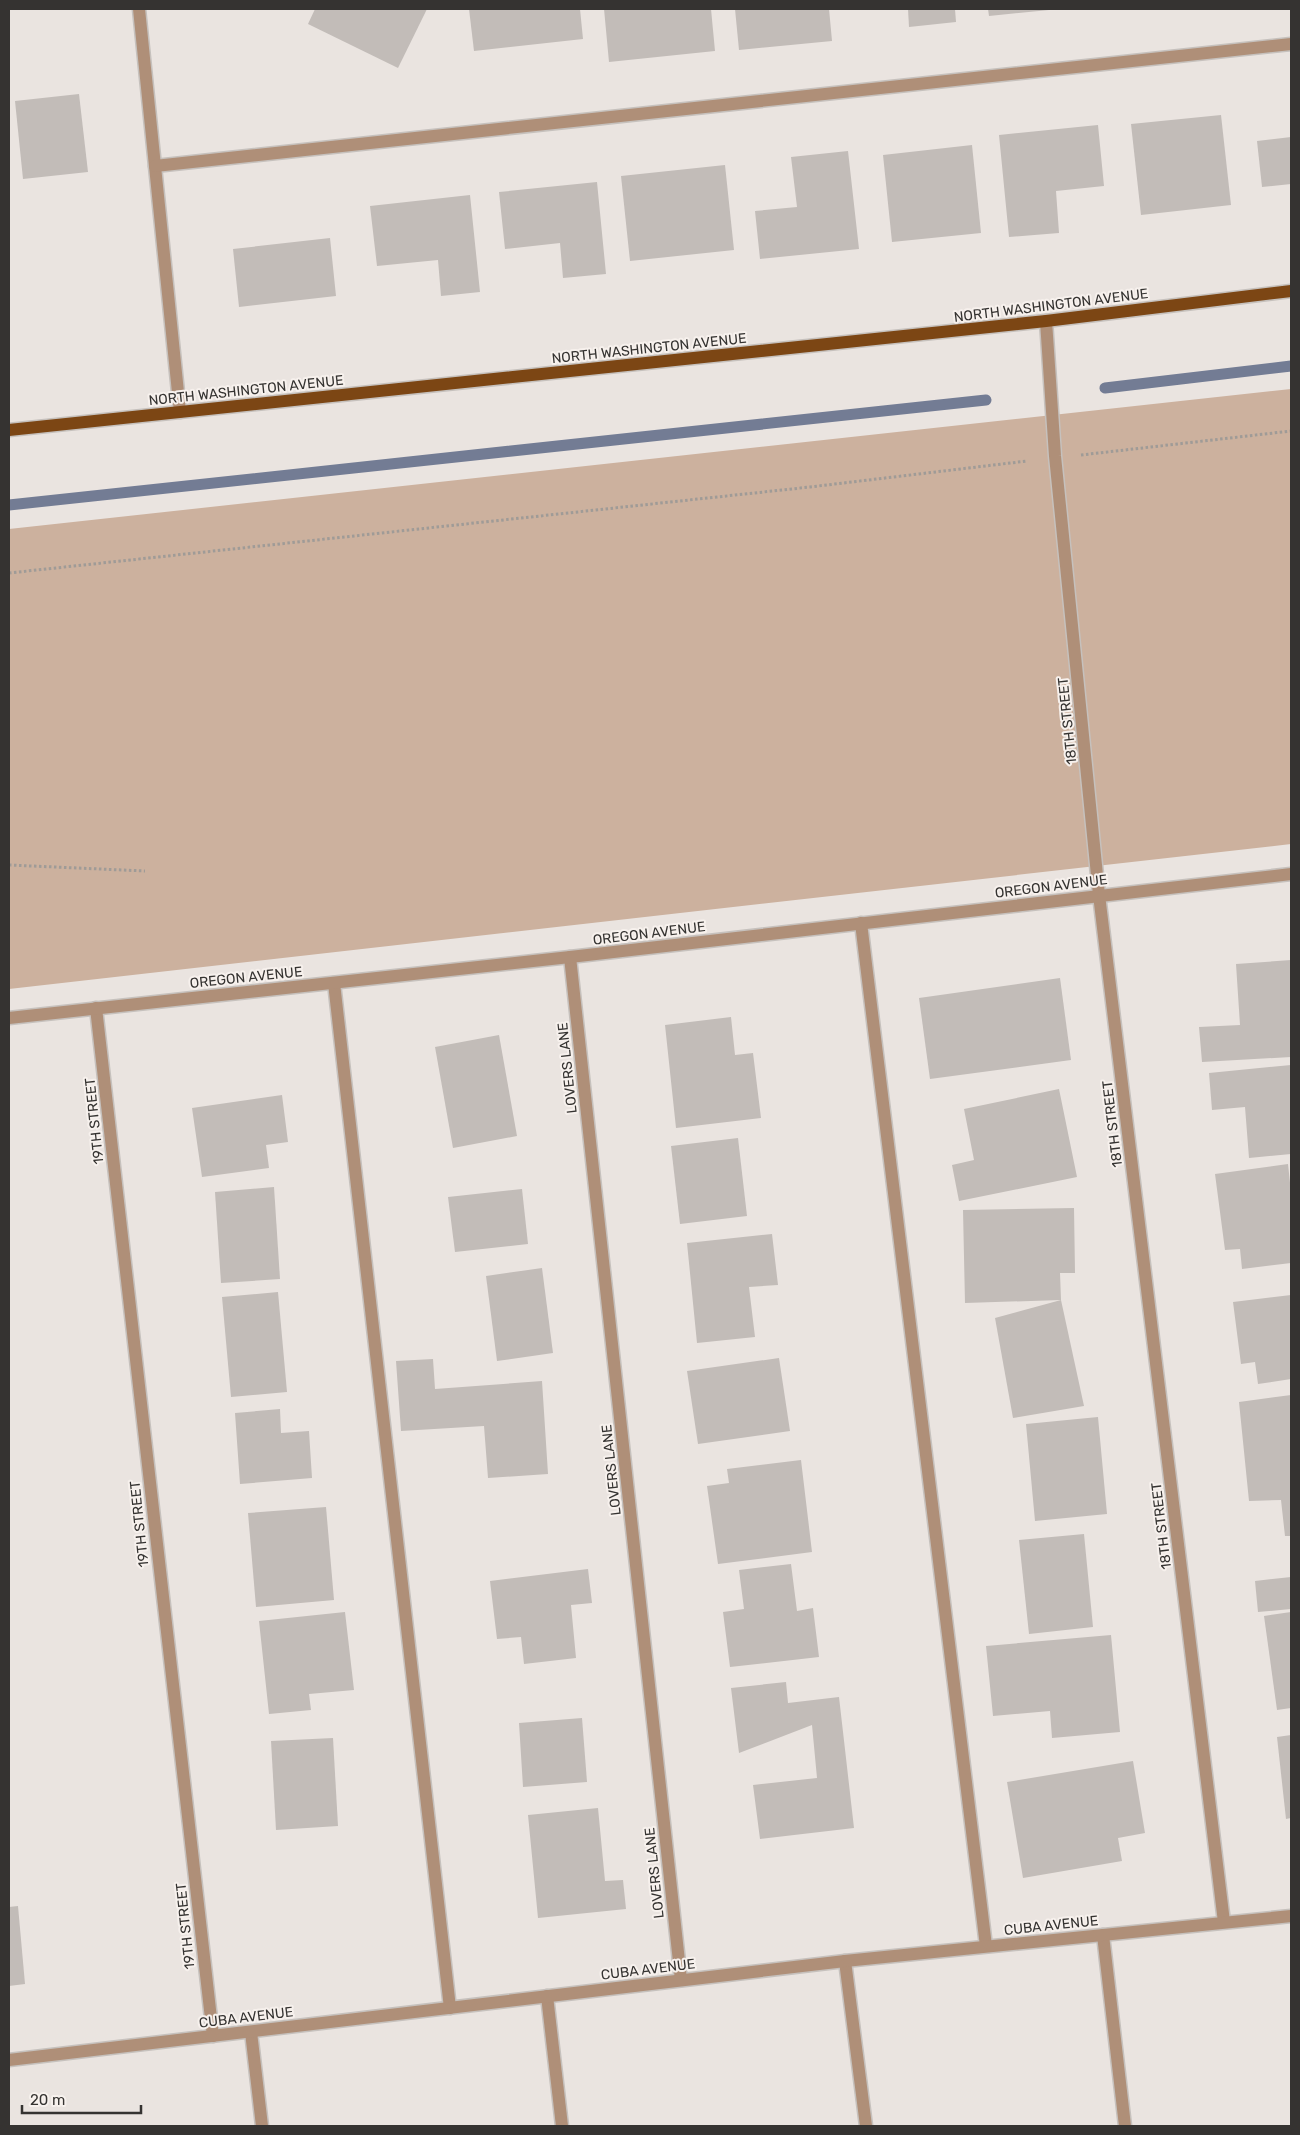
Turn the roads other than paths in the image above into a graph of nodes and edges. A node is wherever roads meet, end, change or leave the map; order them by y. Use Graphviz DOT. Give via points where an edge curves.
graph roads {
  1 [pos="139,9"];
  2 [pos="1291,44"];
  3 [pos="155,166"];
  4 [pos="1291,291"];
  5 [pos="1046,321"];
  6 [pos="180,412"];
  7 [pos="9,430"];
  8 [pos="1291,874"];
  9 [pos="1099,895"];
  10 [pos="861,924"];
  11 [pos="570,957"];
  12 [pos="334,983"];
  13 [pos="96,1008"];
  14 [pos="9,1018"];
  15 [pos="1291,1916"];
  16 [pos="1224,1922"];
  17 [pos="1103,1935"];
  18 [pos="986,1946"];
  19 [pos="845,1961"];
  20 [pos="681,1980"];
  21 [pos="547,1996"];
  22 [pos="450,2008"];
  23 [pos="251,2032"];
  24 [pos="213,2036"];
  25 [pos="9,2060"];
  26 [pos="262,2126"];
  27 [pos="562,2126"];
  28 [pos="866,2126"];
  29 [pos="1125,2126"];
  1 -- 3 [label="street"];
  2 -- 3 [label="street"];
  3 -- 6 [label="street"];
  4 -- 5 [label="main road, NORTH WASHINGTON AVENUE"];
  5 -- 6 [label="main road, NORTH WASHINGTON AVENUE"];
  5 -- 9 [label="street, 18TH STREET" via="1055,456"];
  6 -- 7 [label="main road, NORTH WASHINGTON AVENUE"];
  8 -- 9 [label="street, OREGON AVENUE"];
  9 -- 10 [label="street, OREGON AVENUE"];
  9 -- 16 [label="street, 18TH STREET"];
  10 -- 11 [label="street, OREGON AVENUE"];
  10 -- 18 [label="street"];
  11 -- 12 [label="street, OREGON AVENUE"];
  11 -- 20 [label="street, LOVERS LANE"];
  12 -- 13 [label="street, OREGON AVENUE"];
  12 -- 22 [label="street"];
  13 -- 14 [label="street, OREGON AVENUE"];
  13 -- 24 [label="street, 19TH STREET"];
  15 -- 16 [label="street, CUBA AVENUE"];
  16 -- 17 [label="street, CUBA AVENUE"];
  17 -- 18 [label="street, CUBA AVENUE"];
  17 -- 29 [label="street"];
  18 -- 19 [label="street, CUBA AVENUE"];
  19 -- 20 [label="street, CUBA AVENUE"];
  19 -- 28 [label="street"];
  20 -- 21 [label="street, CUBA AVENUE"];
  21 -- 22 [label="street, CUBA AVENUE"];
  21 -- 27 [label="street"];
  22 -- 23 [label="street, CUBA AVENUE"];
  23 -- 24 [label="street, CUBA AVENUE"];
  23 -- 26 [label="street"];
  24 -- 25 [label="street, CUBA AVENUE"];
}
